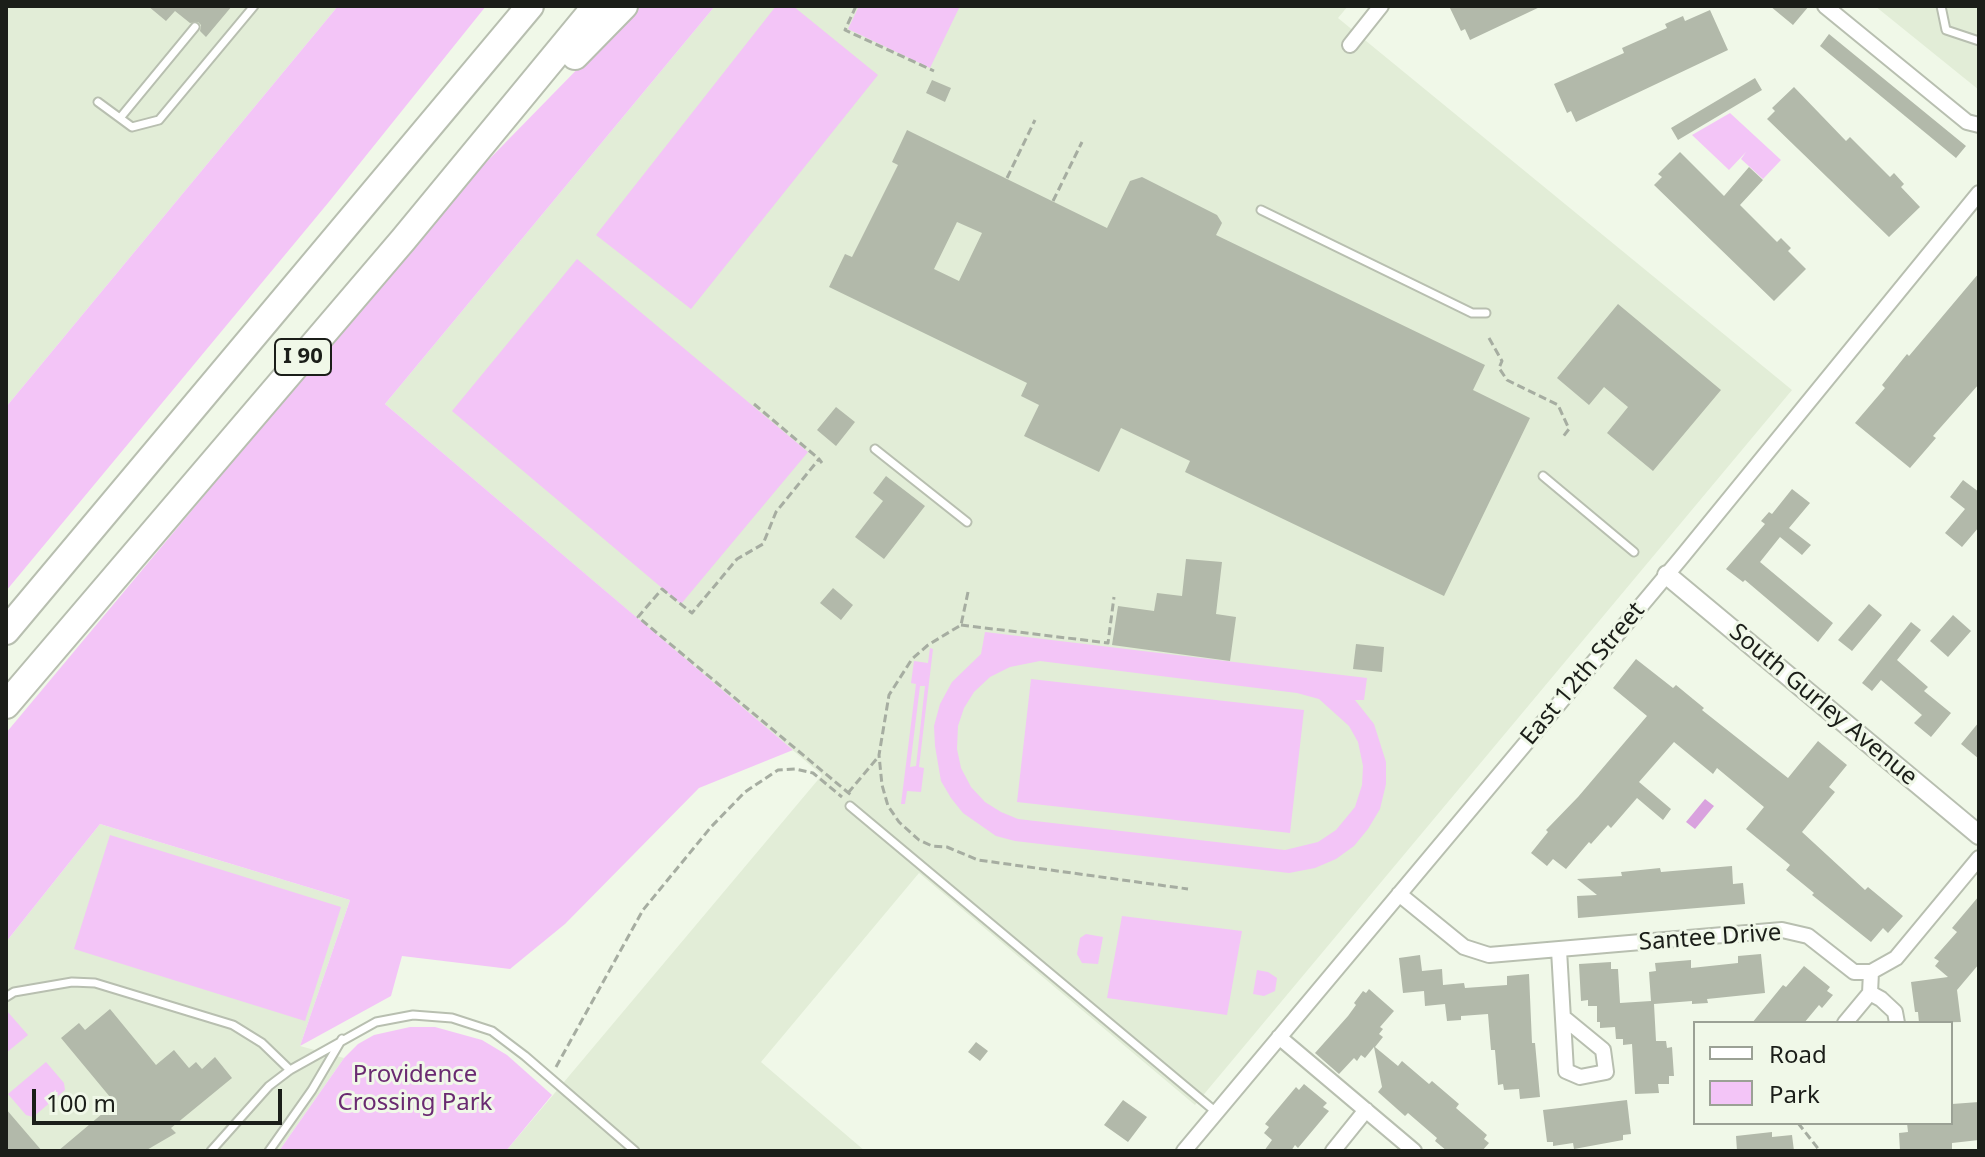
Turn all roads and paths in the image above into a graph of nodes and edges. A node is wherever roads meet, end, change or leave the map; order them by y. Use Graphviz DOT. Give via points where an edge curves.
graph roads {
  1 [pos="254,6"];
  2 [pos="512,6"];
  3 [pos="530,6"];
  4 [pos="596,6"];
  5 [pos="624,6"];
  6 [pos="856,6"];
  7 [pos="1381,6"];
  8 [pos="1825,6"];
  9 [pos="1941,6"];
  10 [pos="195,27"];
  11 [pos="1979,41"];
  12 [pos="1350,45"];
  13 [pos="934,71"];
  14 [pos="98,102"];
  15 [pos="120,118"];
  16 [pos="1035,120"];
  17 [pos="1979,125"];
  18 [pos="1082,142"];
  19 [pos="1007,178"];
  20 [pos="1979,193"];
  21 [pos="1053,201"];
  22 [pos="1261,210"];
  23 [pos="403,240"];
  24 [pos="1486,313"];
  25 [pos="270,318"];
  26 [pos="1489,338"];
  27 [pos="754,404"];
  28 [pos="1562,438"];
  29 [pos="875,449"];
  30 [pos="1543,476"];
  31 [pos="967,522"];
  32 [pos="1634,552"];
  33 [pos="1667,575"];
  34 [pos="968,592"];
  35 [pos="1114,597"];
  36 [pos="961,625"];
  37 [pos="6,631"];
  38 [pos="6,705"];
  39 [pos="879,755"];
  40 [pos="848,793"];
  41 [pos="860,802"];
  42 [pos="850,806"];
  43 [pos="1977,830"];
  44 [pos="1979,858"];
  45 [pos="1188,889"];
  46 [pos="1399,894"];
  47 [pos="1559,950"];
  48 [pos="1871,972"];
  49 [pos="1870,993"];
  50 [pos="6,997"];
  51 [pos="1564,1018"];
  52 [pos="1847,1021"];
  53 [pos="1897,1021"];
  54 [pos="344,1037"];
  55 [pos="1279,1037"];
  56 [pos="290,1070"];
  57 [pos="549,1077"];
  58 [pos="1366,1110"];
  59 [pos="1216,1112"];
  60 [pos="1800,1125"];
  61 [pos="211,1151"];
  62 [pos="269,1151"];
  63 [pos="635,1151"];
  64 [pos="1184,1151"];
  65 [pos="1333,1151"];
  66 [pos="1414,1151"];
  67 [pos="1820,1151"];
  1 -- 15 [label="lane" via="159,120 132,127"];
  2 -- 25 [label="highway, I 90"];
  3 -- 25 [label="highway, I 90"];
  4 -- 23 [label="highway, I 90"];
  5 -- 23 [label="highway, I 90"];
  6 -- 13 [label="path" via="845,30"];
  7 -- 12 [label="street"];
  8 -- 17 [label="street" via="1967,122"];
  9 -- 11 [label="lane" via="1946,30"];
  10 -- 15 [label="lane"];
  14 -- 15 [label="lane"];
  16 -- 19 [label="path"];
  18 -- 21 [label="path"];
  20 -- 33 [label="street, East 12th Street"];
  22 -- 24 [label="lane" via="1472,313"];
  23 -- 38 [label="highway, I 90"];
  25 -- 37 [label="highway, I 90"];
  26 -- 28 [label="path" via="1507,380 1558,405 1569,429"];
  27 -- 40 [label="path" via="820,461 776,512 763,544 737,559 692,613 662,589 638,617"];
  29 -- 31 [label="lane"];
  30 -- 32 [label="lane"];
  33 -- 43 [label="street, South Gurley Avenue"];
  33 -- 46 [label="street, East 12th Street"];
  34 -- 36 [label="path"];
  35 -- 36 [label="path" via="1108,643"];
  36 -- 39 [label="path" via="928,645 899,676 883,715"];
  39 -- 40 [label="path"];
  39 -- 45 [label="path" via="888,806 899,822 932,846 978,860"];
  40 -- 41 [label="path"];
  42 -- 57 [label="path" via="813,773 795,769 778,770 745,792 643,910"];
  42 -- 59 [label="lane"];
  44 -- 48 [label="street" via="1896,958"];
  46 -- 47 [label="street, Santee Drive" via="1464,947 1489,955"];
  46 -- 55 [label="street, East 12th Street"];
  47 -- 48 [label="street, Santee Drive" via="1782,930 1808,936 1854,972"];
  47 -- 51 [label="street"];
  48 -- 49 [label="street"];
  49 -- 52 [label="street"];
  49 -- 53 [label="street" via="1895,1012"];
  50 -- 56 [label="lane" via="72,982 95,983 233,1025"];
  54 -- 56 [label="lane"];
  54 -- 57 [label="lane" via="376,1022 413,1015 452,1018 492,1031"];
  54 -- 62 [label="lane"];
  55 -- 58 [label="street"];
  55 -- 59 [label="street, East 12th Street"];
  56 -- 61 [label="lane"];
  57 -- 63 [label="lane"];
  58 -- 65 [label="street"];
  58 -- 66 [label="street"];
  59 -- 64 [label="street, East 12th Street"];
  60 -- 67 [label="path"];
}
